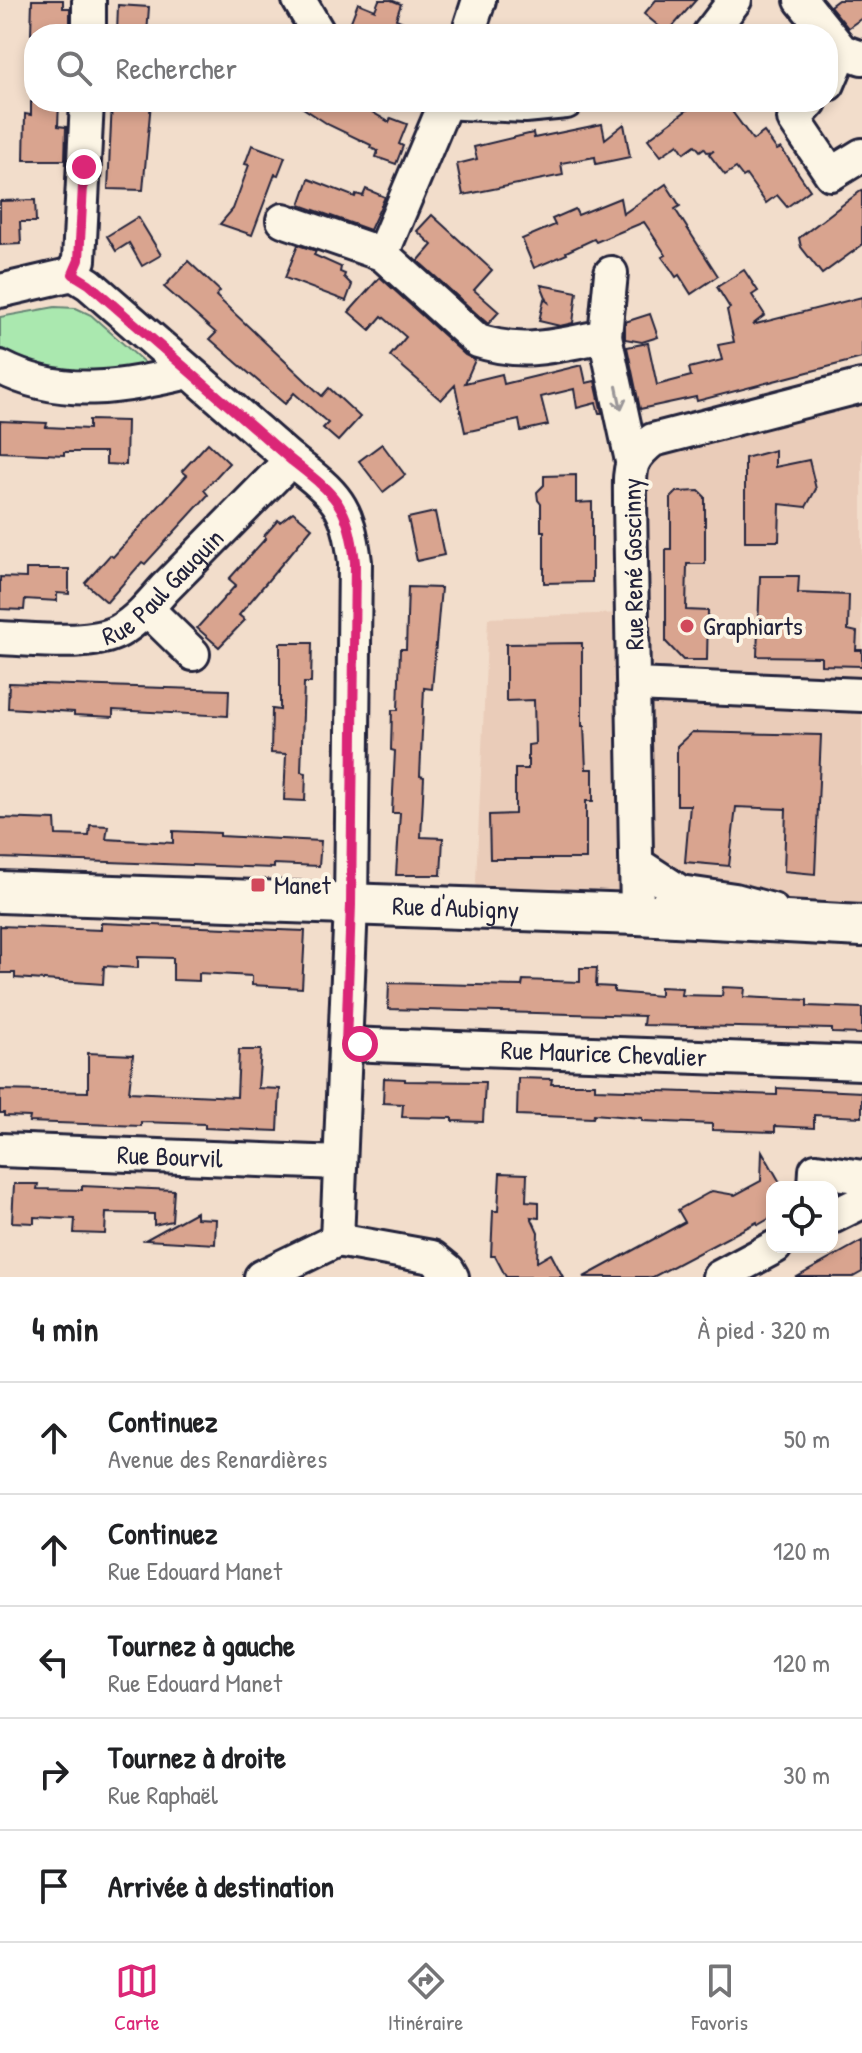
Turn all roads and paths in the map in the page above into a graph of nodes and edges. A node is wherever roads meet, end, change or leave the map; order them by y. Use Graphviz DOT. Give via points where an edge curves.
graph roads {
  1 [pos="89,0"];
  2 [pos="299,0"];
  3 [pos="479,0"];
  4 [pos="735,0"];
  5 [pos="801,0"];
  6 [pos="89,24"];
  7 [pos="313,24"];
  8 [pos="471,24"];
  9 [pos="717,24"];
  10 [pos="824,24"];
  11 [pos="838,39"];
  12 [pos="852,54"];
  13 [pos="838,72"];
  14 [pos="86,112"];
  15 [pos="440,112"];
  16 [pos="801,112"];
  17 [pos="862,155"];
  18 [pos="283,220"];
  19 [pos="382,254"];
  20 [pos="611,273"];
  21 [pos="73,274"];
  22 [pos="0,291"];
  23 [pos="605,336"];
  24 [pos="0,367"];
  25 [pos="189,372"];
  26 [pos="862,386"];
  27 [pos="291,460"];
  28 [pos="632,461"];
  29 [pos="147,609"];
  30 [pos="0,638"];
  31 [pos="193,654"];
  32 [pos="635,685"];
  33 [pos="862,695"];
  34 [pos="637,864"];
  35 [pos="0,892"];
  36 [pos="351,905"];
  37 [pos="637,914"];
  38 [pos="844,925"];
  39 [pos="346,1044"];
  40 [pos="862,1063"];
  41 [pos="0,1150"];
  42 [pos="340,1163"];
  43 [pos="862,1177"];
  44 [pos="815,1181"];
  45 [pos="862,1202"];
  46 [pos="838,1214"];
  47 [pos="337,1240"];
  48 [pos="766,1252"];
  49 [pos="261,1277"];
  50 [pos="452,1277"];
  51 [pos="719,1277"];
  1 -- 6 [label="street"];
  2 -- 7 [label="street"];
  3 -- 8 [label="street"];
  4 -- 9 [label="street"];
  5 -- 10 [label="street"];
  11 -- 12 [label="street"];
  12 -- 13 [label="street"];
  14 -- 21 [label="street" via="79,260"];
  15 -- 19 [label="street"];
  16 -- 17 [label="street" via="794,119 831,174"];
  18 -- 19 [label="street"];
  19 -- 23 [label="street" via="478,341 530,350"];
  20 -- 23 [label="street"];
  21 -- 22 [label="street"];
  21 -- 25 [label="street"];
  23 -- 28 [label="street, one-way"];
  24 -- 25 [label="street" via="48,386 91,389"];
  25 -- 27 [label="street"];
  26 -- 28 [label="street, Rue René Goscinny" via="653,440"];
  27 -- 29 [label="street, Rue Paul Gauguin"];
  27 -- 36 [label="street" via="339,501 353,540"];
  28 -- 32 [label="street, Rue René Goscinny"];
  29 -- 30 [label="street, Rue Paul Gauguin" via="117,632 88,639"];
  29 -- 31 [label="street"];
  32 -- 33 [label="street"];
  32 -- 34 [label="street, Rue René Goscinny"];
  34 -- 37 [label="street, Rue René Goscinny"];
  34 -- 38 [label="street" via="680,892"];
  35 -- 36 [label="main road, Rue d'Aubigny"];
  36 -- 37 [label="main road, Rue d'Aubigny"];
  36 -- 39 [label="street"];
  37 -- 38 [label="main road, Rue d'Aubigny"];
  39 -- 40 [label="street, Rue Maurice Chevalier"];
  39 -- 42 [label="street"];
  41 -- 42 [label="street, Rue Bourvil"];
  42 -- 47 [label="street"];
  43 -- 44 [label="street" via="816,1170"];
  45 -- 46 [label="street"];
  47 -- 49 [label="street"];
  47 -- 50 [label="street" via="432,1257"];
  48 -- 51 [label="street"];
}
